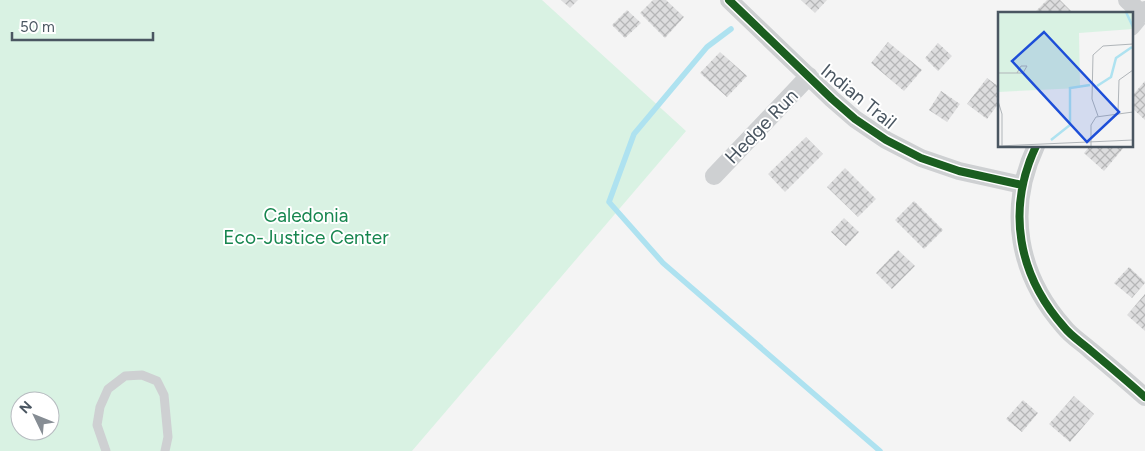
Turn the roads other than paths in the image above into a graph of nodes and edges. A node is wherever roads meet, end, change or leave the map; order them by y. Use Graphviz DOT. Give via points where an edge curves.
graph roads {
  1 [pos="728,0"];
  2 [pos="1127,0"];
  3 [pos="1139,17"];
  4 [pos="808,76"];
  5 [pos="1035,148"];
  6 [pos="714,176"];
  7 [pos="1022,185"];
  8 [pos="1145,397"];
  9 [pos="106,451"];
  10 [pos="165,451"];
  1 -- 4 [label="street, Indian Trail"];
  2 -- 3 [label="street"];
  4 -- 6 [label="street, Hedge Run"];
  4 -- 7 [label="street, Indian Trail" via="855,118 886,140 921,158 959,171"];
  5 -- 7 [label="street"];
  7 -- 8 [label="street" via="1020,230 1024,258 1034,284 1065,329"];
  9 -- 10 [label="lane" via="97,425 108,389 125,376 142,375 157,381 164,395 168,437"];
}
